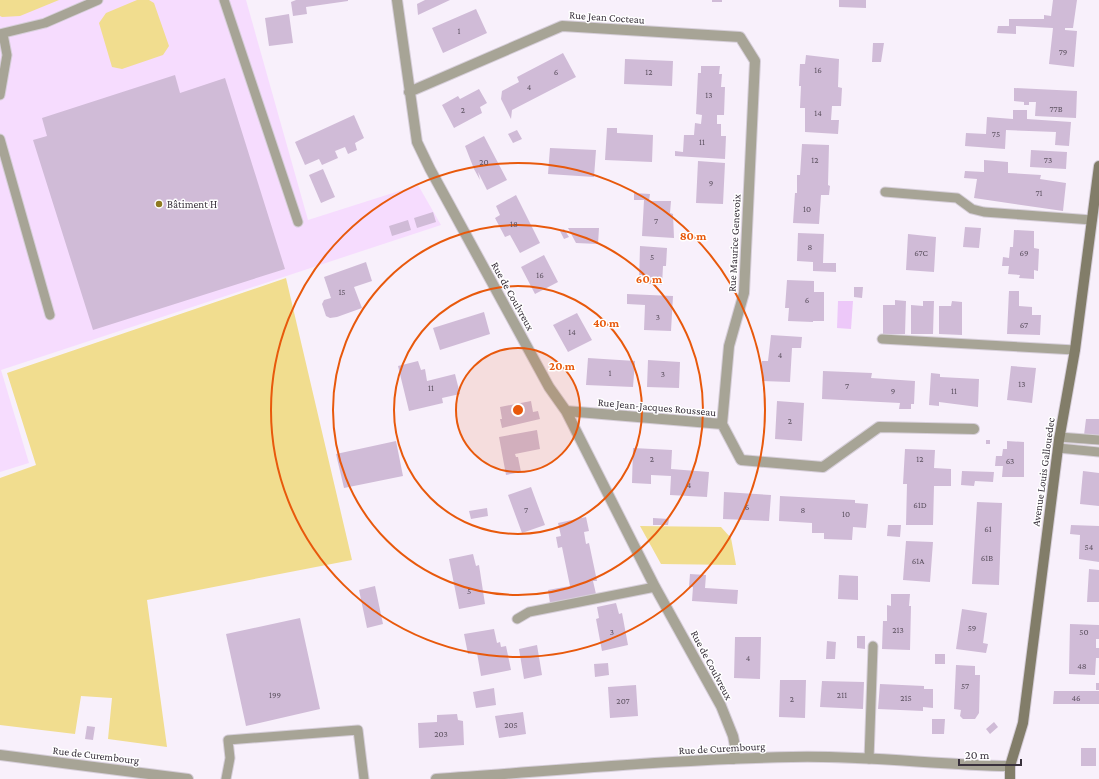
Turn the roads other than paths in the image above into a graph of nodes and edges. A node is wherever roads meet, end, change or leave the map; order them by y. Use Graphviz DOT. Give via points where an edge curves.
graph roads {
  1 [pos="98,0"];
  2 [pos="224,0"];
  3 [pos="397,0"];
  4 [pos="2,34"];
  5 [pos="756,61"];
  6 [pos="409,92"];
  7 [pos="0,95"];
  8 [pos="0,139"];
  9 [pos="1099,169"];
  10 [pos="885,192"];
  11 [pos="1092,220"];
  12 [pos="298,222"];
  13 [pos="50,315"];
  14 [pos="882,339"];
  15 [pos="1075,350"];
  16 [pos="566,411"];
  17 [pos="722,424"];
  18 [pos="974,429"];
  19 [pos="1059,437"];
  20 [pos="1099,440"];
  21 [pos="1058,448"];
  22 [pos="1099,452"];
  23 [pos="656,587"];
  24 [pos="517,619"];
  25 [pos="873,646"];
  26 [pos="0,755"];
  27 [pos="734,759"];
  28 [pos="869,759"];
  29 [pos="1010,766"];
  30 [pos="188,779"];
  31 [pos="226,779"];
  32 [pos="364,779"];
  33 [pos="436,779"];
  34 [pos="1010,779"];
  1 -- 4 [label="lane" via="45,23"];
  2 -- 12 [label="lane"];
  3 -- 6 [label="street, Rue de Coulvreux"];
  4 -- 7 [label="lane" via="7,55"];
  5 -- 6 [label="street, Rue Jean Cocteau" via="740,37 562,26"];
  5 -- 17 [label="street, Rue Maurice Genevoix" via="744,293 729,346"];
  6 -- 16 [label="street, Rue de Coulvreux" via="417,142 430,169 549,387"];
  8 -- 13 [label="lane"];
  9 -- 11 [label="main road, Avenue Louis Gallouedec"];
  10 -- 11 [label="lane" via="957,198 972,209 984,212"];
  11 -- 15 [label="main road, Avenue Louis Gallouedec"];
  14 -- 15 [label="lane"];
  15 -- 19 [label="main road, Avenue Louis Gallouedec"];
  16 -- 17 [label="street, Rue Jean-Jacques Rousseau"];
  16 -- 23 [label="street, Rue de Coulvreux"];
  17 -- 18 [label="street, Rue Jean-Jacques Rousseau" via="741,460 823,467 879,427"];
  19 -- 20 [label="lane"];
  19 -- 21 [label="main road, Avenue Louis Gallouedec"];
  21 -- 22 [label="lane"];
  21 -- 29 [label="main road, Avenue Louis Gallouedec" via="1023,722"];
  23 -- 24 [label="lane" via="529,612"];
  23 -- 27 [label="street, Rue de Coulvreux" via="721,706 733,736"];
  25 -- 28 [label="lane"];
  26 -- 30 [label="street, Rue de Curembourg"];
  27 -- 28 [label="street, Rue de Curembourg"];
  27 -- 33 [label="street, Rue de Curembourg"];
  28 -- 29 [label="street, Rue de Curembourg"];
  29 -- 34 [label="main road, Avenue Louis Gallouedec"];
  31 -- 32 [label="lane" via="230,758 228,740 358,730"];
}
